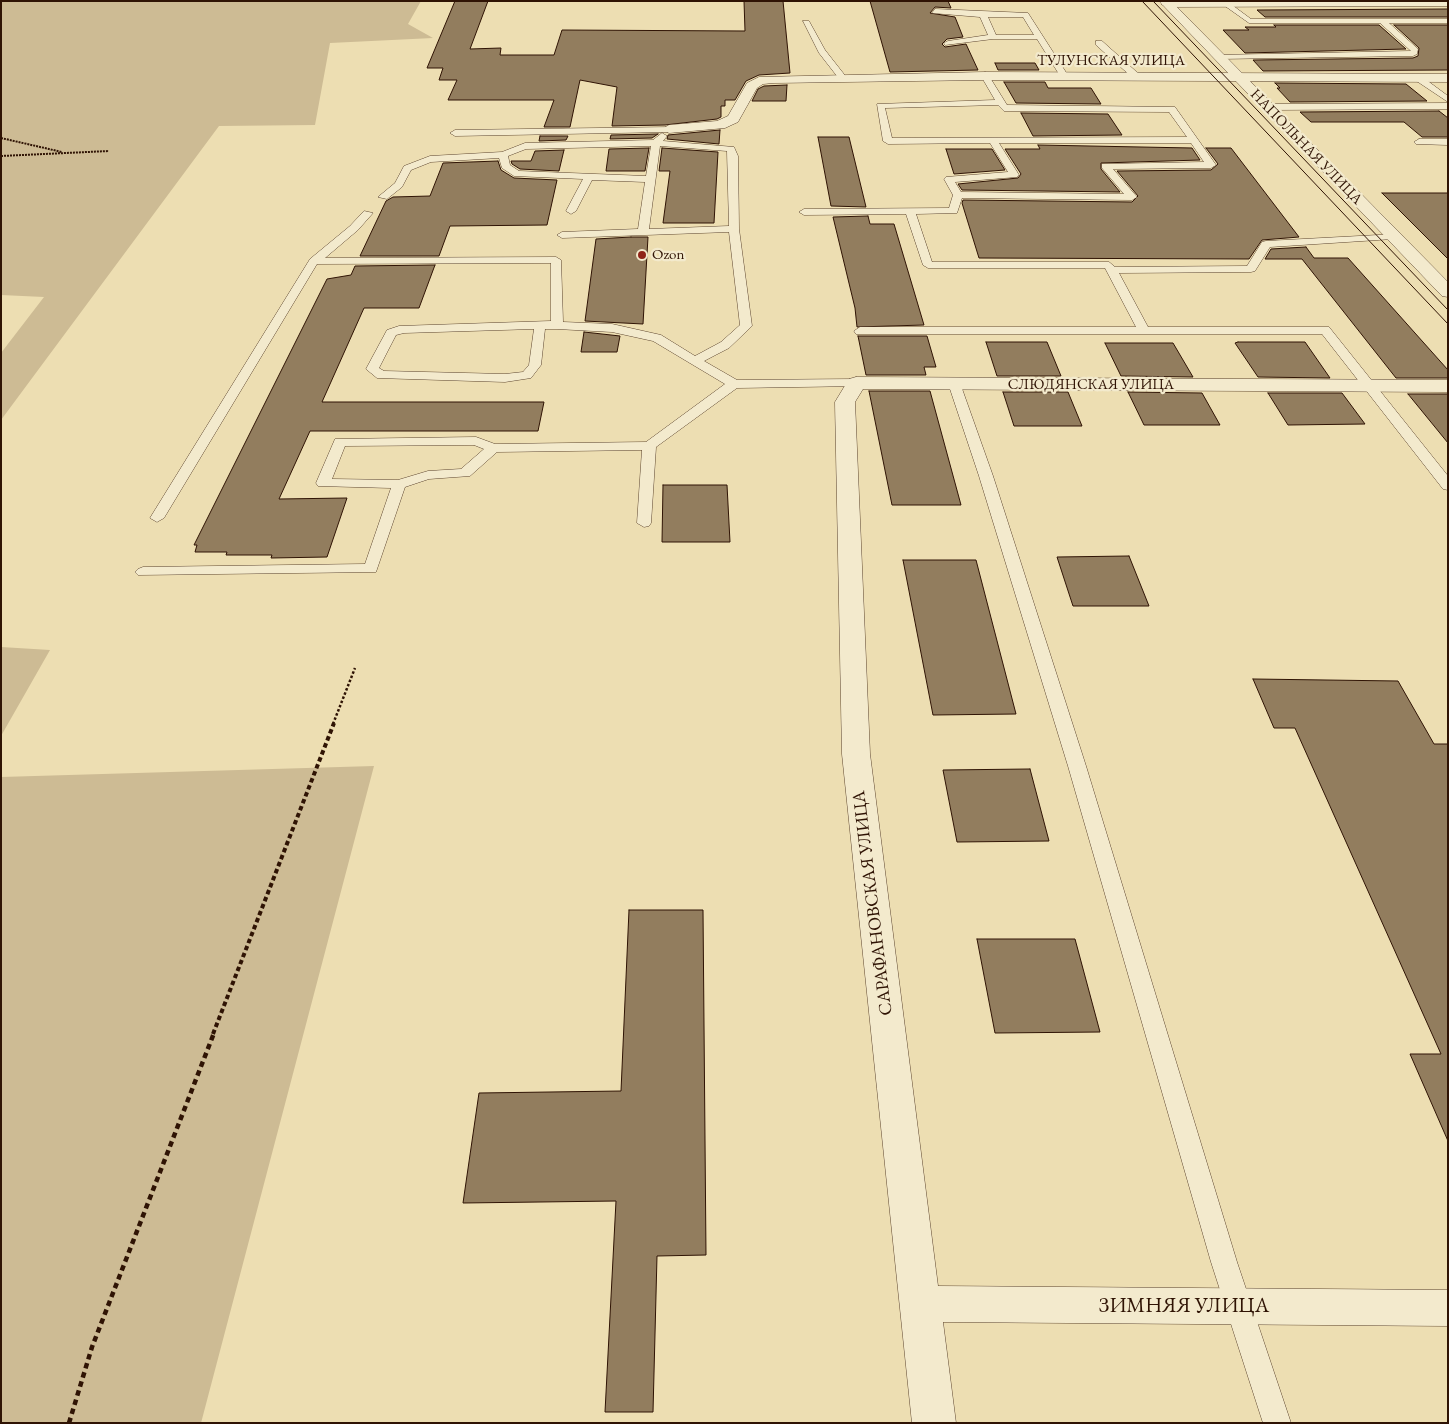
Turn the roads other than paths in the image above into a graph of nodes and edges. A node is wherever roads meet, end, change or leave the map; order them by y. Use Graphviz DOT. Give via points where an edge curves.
graph roads {
  1 [pos="1166,3"];
  2 [pos="1448,3"];
  3 [pos="1228,4"];
  4 [pos="935,12"];
  5 [pos="983,15"];
  6 [pos="1383,22"];
  7 [pos="1448,22"];
  8 [pos="806,23"];
  9 [pos="994,37"];
  10 [pos="1039,37"];
  11 [pos="948,42"];
  12 [pos="1099,43"];
  13 [pos="1218,57"];
  14 [pos="985,76"];
  15 [pos="1065,77"];
  16 [pos="1137,77"];
  17 [pos="1238,77"];
  18 [pos="843,78"];
  19 [pos="1418,78"];
  20 [pos="1448,78"];
  21 [pos="1448,100"];
  22 [pos="1000,102"];
  23 [pos="1448,106"];
  24 [pos="1267,107"];
  25 [pos="670,129"];
  26 [pos="455,133"];
  27 [pos="993,140"];
  28 [pos="1194,140"];
  29 [pos="1419,142"];
  30 [pos="1448,142"];
  31 [pos="656,143"];
  32 [pos="503,155"];
  33 [pos="589,177"];
  34 [pos="650,179"];
  35 [pos="958,195"];
  36 [pos="383,197"];
  37 [pos="571,211"];
  38 [pos="910,211"];
  39 [pos="804,212"];
  40 [pos="368,213"];
  41 [pos="734,229"];
  42 [pos="643,232"];
  43 [pos="1393,236"];
  44 [pos="560,243"];
  45 [pos="314,261"];
  46 [pos="1112,270"];
  47 [pos="1448,292"];
  48 [pos="540,325"];
  49 [pos="557,325"];
  50 [pos="860,331"];
  51 [pos="1144,331"];
  52 [pos="694,361"];
  53 [pos="856,383"];
  54 [pos="954,383"];
  55 [pos="734,384"];
  56 [pos="1448,386"];
  57 [pos="1370,387"];
  58 [pos="649,446"];
  59 [pos="494,448"];
  60 [pos="399,484"];
  61 [pos="1448,486"];
  62 [pos="157,518"];
  63 [pos="644,523"];
  64 [pos="143,572"];
  65 [pos="920,1304"];
  66 [pos="1238,1306"];
  67 [pos="1448,1308"];
  68 [pos="934,1423"];
  69 [pos="1277,1423"];
  1 -- 3 [label="street"];
  1 -- 13 [label="street, НАПОЛЬНАЯ УЛИЦА"];
  2 -- 3 [label="street"];
  3 -- 6 [label="lane" via="1249,21"];
  4 -- 5 [label="lane"];
  5 -- 9 [label="lane"];
  5 -- 10 [label="lane" via="1025,15"];
  6 -- 7 [label="lane"];
  6 -- 13 [label="lane" via="1415,51 1413,54"];
  8 -- 18 [label="lane"];
  9 -- 10 [label="lane"];
  9 -- 11 [label="lane"];
  10 -- 15 [label="lane"];
  12 -- 16 [label="lane"];
  13 -- 17 [label="street, НАПОЛЬНАЯ УЛИЦА"];
  14 -- 15 [label="street, ТУЛУНСКАЯ УЛИЦА"];
  14 -- 18 [label="street, ТУЛУНСКАЯ УЛИЦА"];
  14 -- 22 [label="lane"];
  15 -- 16 [label="street, ТУЛУНСКАЯ УЛИЦА"];
  16 -- 17 [label="street, ТУЛУНСКАЯ УЛИЦА"];
  17 -- 19 [label="street, ТУЛУНСКАЯ УЛИЦА"];
  17 -- 24 [label="street, НАПОЛЬНАЯ УЛИЦА"];
  18 -- 25 [label="street, ТУЛУНСКАЯ УЛИЦА" via="759,81 752,86 733,119 703,128"];
  19 -- 20 [label="street, ТУЛУНСКАЯ УЛИЦА"];
  19 -- 21 [label="lane"];
  22 -- 27 [label="lane" via="880,106 888,141"];
  22 -- 28 [label="lane" via="1004,108 1172,109"];
  23 -- 24 [label="lane"];
  24 -- 43 [label="street, НАПОЛЬНАЯ УЛИЦА"];
  25 -- 26 [label="lane"];
  25 -- 31 [label="lane"];
  27 -- 28 [label="lane"];
  27 -- 35 [label="lane" via="1014,175 949,179"];
  28 -- 35 [label="lane" via="1212,165 1105,166 1132,198"];
  29 -- 30 [label="lane"];
  31 -- 32 [label="lane" via="525,146"];
  31 -- 34 [label="lane"];
  31 -- 41 [label="lane" via="731,149"];
  32 -- 33 [label="lane" via="505,166 516,174"];
  32 -- 36 [label="lane" via="430,159 407,168 399,185"];
  33 -- 34 [label="lane"];
  33 -- 37 [label="lane"];
  34 -- 42 [label="lane"];
  35 -- 38 [label="lane" via="953,211"];
  38 -- 39 [label="lane"];
  38 -- 46 [label="lane" via="928,265 1109,265"];
  40 -- 45 [label="lane"];
  41 -- 42 [label="lane"];
  41 -- 52 [label="lane" via="746,326 725,345"];
  42 -- 44 [label="lane"];
  43 -- 46 [label="lane" via="1266,244 1251,269"];
  43 -- 47 [label="street, НАПОЛЬНАЯ УЛИЦА"];
  44 -- 45 [label="lane"];
  44 -- 49 [label="lane"];
  45 -- 62 [label="lane"];
  46 -- 51 [label="lane"];
  48 -- 48 [label="lane" via="403,329 391,333 372,369 381,375 505,378 527,375 534,364"];
  48 -- 49 [label="lane"];
  49 -- 52 [label="lane" via="612,328 656,338"];
  50 -- 51 [label="lane"];
  51 -- 57 [label="lane" via="1325,330"];
  52 -- 55 [label="lane"];
  53 -- 54 [label="street, СЛЮДЯНСКАЯ УЛИЦА"];
  53 -- 55 [label="lane, СЛЮДЯНСКАЯ УЛИЦА"];
  53 -- 65 [label="street, САРАФАНОВСКАЯ УЛИЦА" via="845,402 856,754"];
  54 -- 57 [label="street, СЛЮДЯНСКАЯ УЛИЦА"];
  54 -- 66 [label="lane" via="1077,766"];
  55 -- 58 [label="lane"];
  56 -- 57 [label="street, СЛЮДЯНСКАЯ УЛИЦА"];
  57 -- 61 [label="lane"];
  58 -- 59 [label="lane"];
  58 -- 63 [label="lane"];
  59 -- 60 [label="lane" via="465,474 428,474"];
  59 -- 60 [label="lane" via="476,441 340,442 322,483"];
  60 -- 64 [label="lane" via="371,569"];
  65 -- 66 [label="street, ЗИМНЯЯ УЛИЦА"];
  65 -- 68 [label="street, САРАФАНОВСКАЯ УЛИЦА"];
  66 -- 67 [label="street, ЗИМНЯЯ УЛИЦА"];
  66 -- 69 [label="lane"];
}
